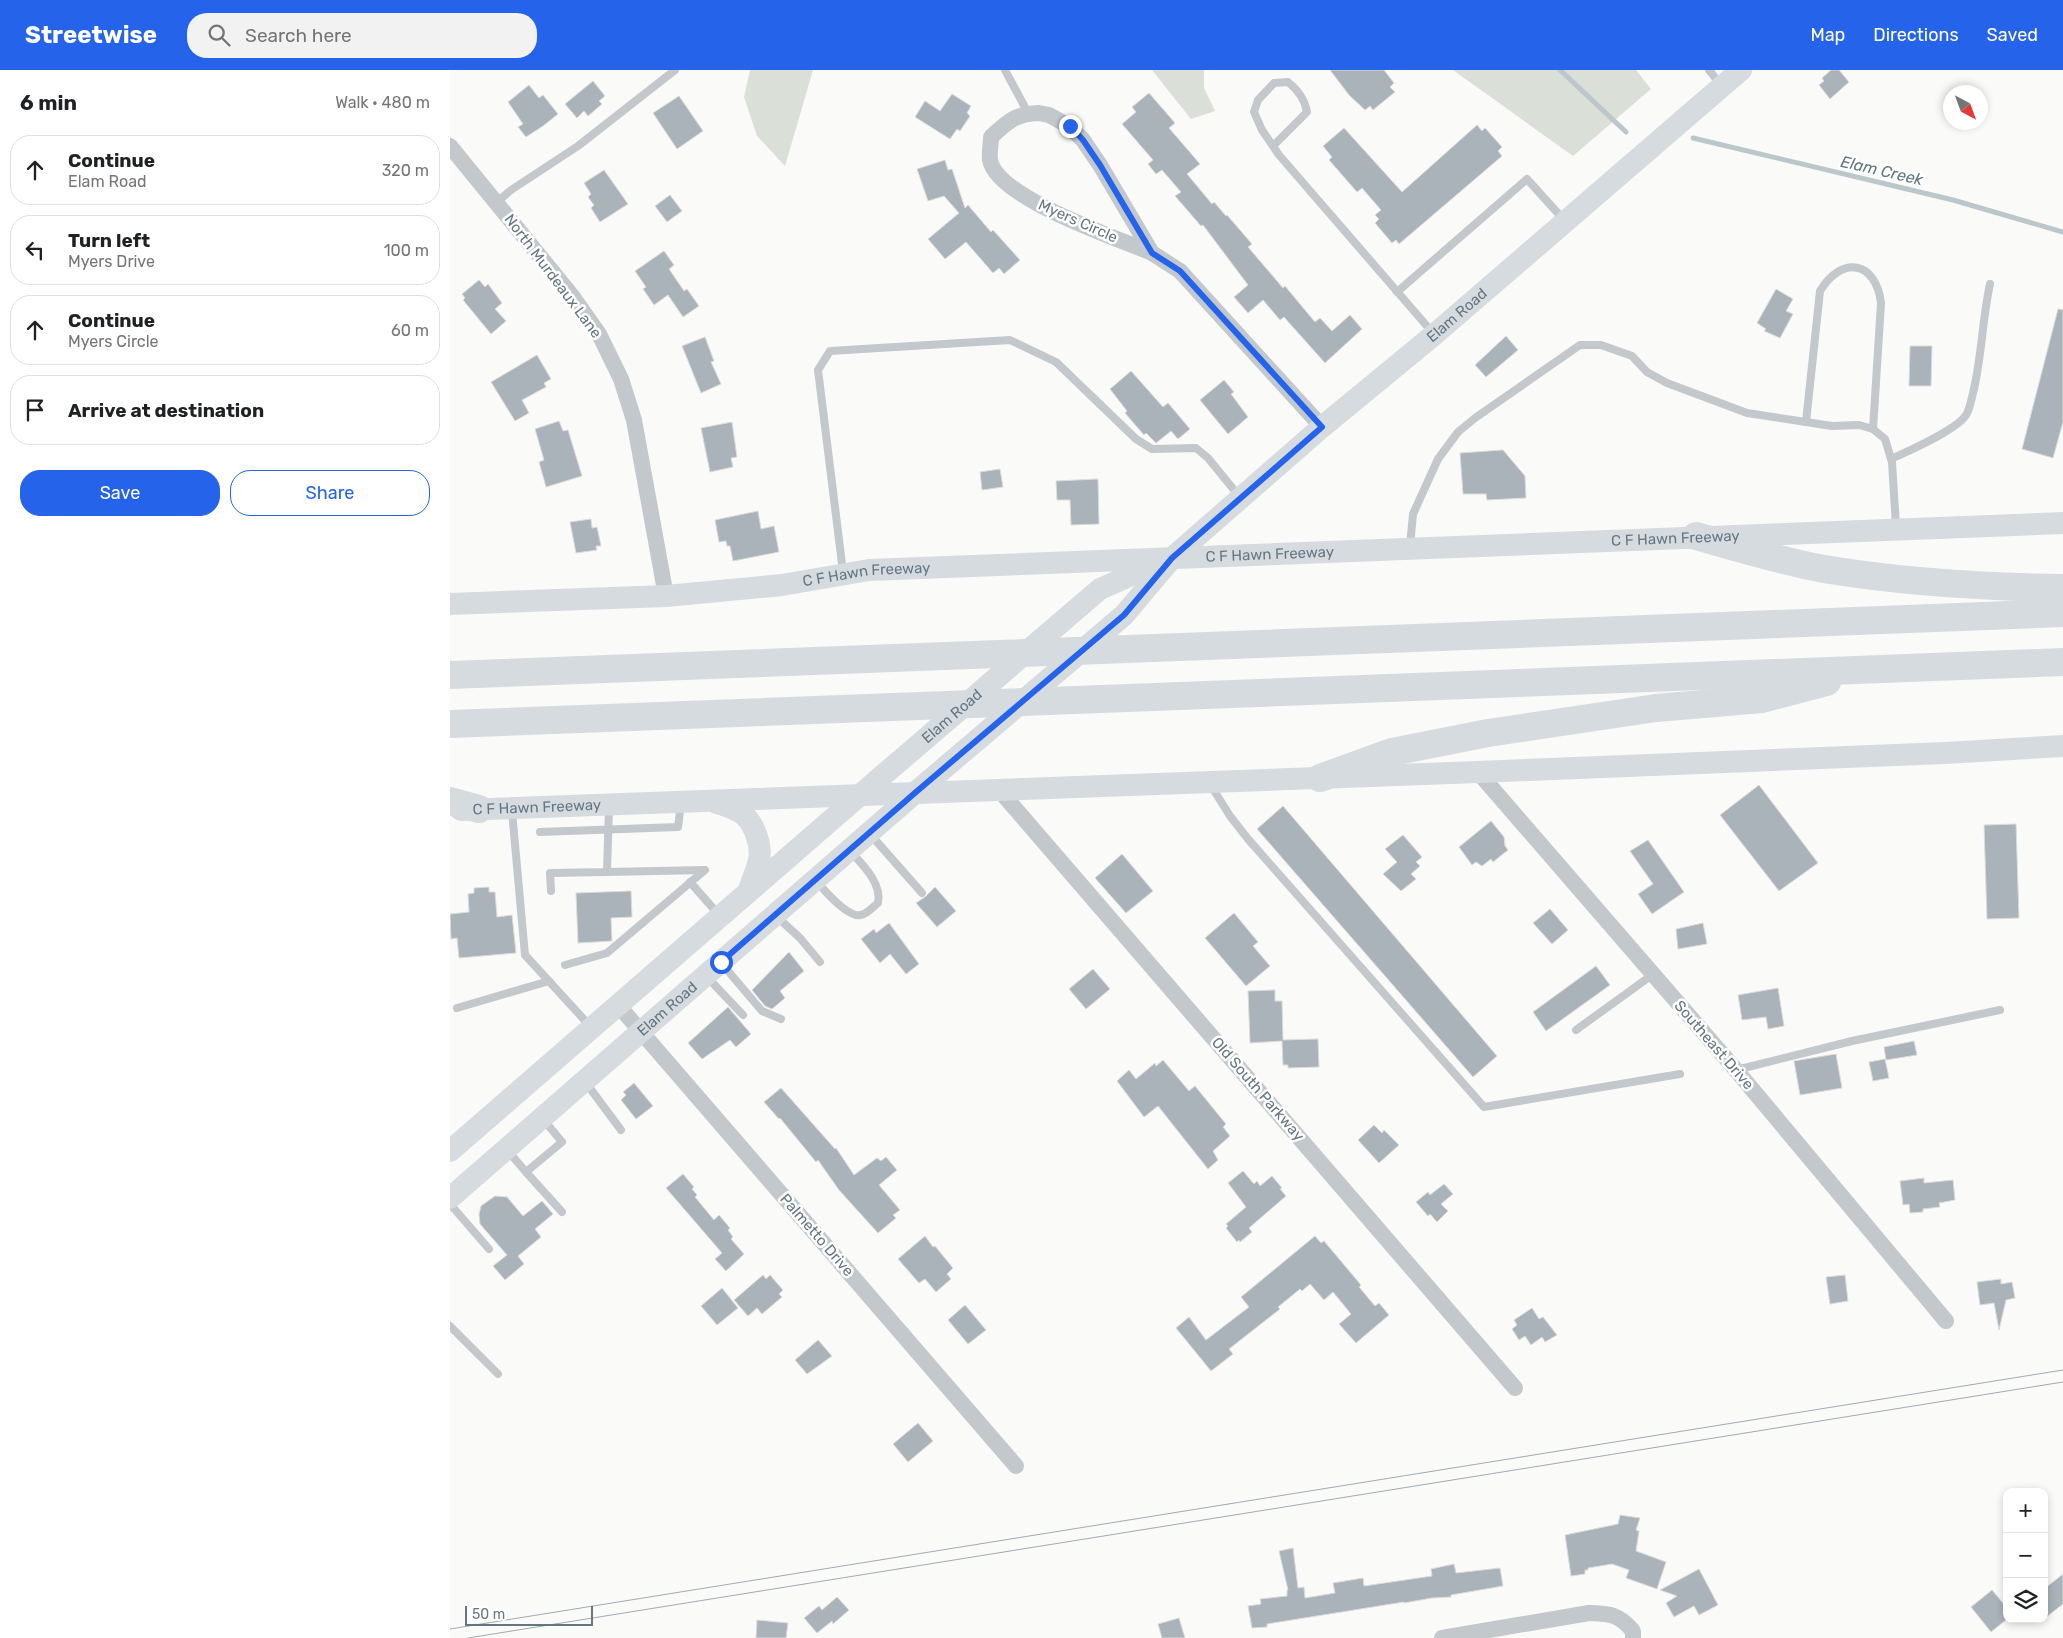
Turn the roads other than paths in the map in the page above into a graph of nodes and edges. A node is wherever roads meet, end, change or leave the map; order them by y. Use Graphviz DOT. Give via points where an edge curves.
graph roads {
  1 [pos="675,70"];
  2 [pos="1005,70"];
  3 [pos="1741,70"];
  4 [pos="1715,78"];
  5 [pos="1028,113"];
  6 [pos="450,146"];
  7 [pos="1273,146"];
  8 [pos="496,202"];
  9 [pos="1565,222"];
  10 [pos="1152,253"];
  11 [pos="1990,284"];
  12 [pos="1397,292"];
  13 [pos="1435,334"];
  14 [pos="1806,422"];
  15 [pos="1322,427"];
  16 [pos="1873,429"];
  17 [pos="1891,459"];
  18 [pos="1241,498"];
  19 [pos="2063,522"];
  20 [pos="1896,528"];
  21 [pos="1696,536"];
  22 [pos="1409,549"];
  23 [pos="1172,558"];
  24 [pos="843,574"];
  25 [pos="2063,588"];
  26 [pos="666,596"];
  27 [pos="450,604"];
  28 [pos="2063,613"];
  29 [pos="2063,662"];
  30 [pos="1878,669"];
  31 [pos="450,675"];
  32 [pos="450,724"];
  33 [pos="2063,746"];
  34 [pos="1478,772"];
  35 [pos="1320,778"];
  36 [pos="1209,782"];
  37 [pos="1000,791"];
  38 [pos="916,792"];
  39 [pos="860,795"];
  40 [pos="450,800"];
  41 [pos="711,801"];
  42 [pos="682,802"];
  43 [pos="609,805"];
  44 [pos="512,808"];
  45 [pos="479,809"];
  46 [pos="450,810"];
  47 [pos="608,830"];
  48 [pos="540,832"];
  49 [pos="869,833"];
  50 [pos="850,850"];
  51 [pos="608,872"];
  52 [pos="815,880"];
  53 [pos="690,882"];
  54 [pos="551,891"];
  55 [pos="748,892"];
  56 [pos="922,893"];
  57 [pos="775,915"];
  58 [pos="720,916"];
  59 [pos="820,962"];
  60 [pos="565,965"];
  61 [pos="714,969"];
  62 [pos="1652,975"];
  63 [pos="548,981"];
  64 [pos="618,1005"];
  65 [pos="457,1008"];
  66 [pos="2000,1010"];
  67 [pos="744,1015"];
  68 [pos="781,1019"];
  69 [pos="591,1028"];
  70 [pos="1576,1030"];
  71 [pos="642,1031"];
  72 [pos="1736,1070"];
  73 [pos="1680,1074"];
  74 [pos="584,1081"];
  75 [pos="542,1118"];
  76 [pos="621,1130"];
  77 [pos="506,1149"];
  78 [pos="450,1151"];
  79 [pos="526,1172"];
  80 [pos="452,1194"];
  81 [pos="562,1212"];
  82 [pos="490,1249"];
  83 [pos="1946,1321"];
  84 [pos="450,1326"];
  85 [pos="498,1374"];
  86 [pos="1515,1388"];
  87 [pos="1016,1466"];
  88 [pos="1517,1632"];
  89 [pos="1442,1638"];
  90 [pos="1633,1638"];
  1 -- 8 [label="lane" via="578,146"];
  2 -- 5 [label="lane"];
  3 -- 4 [label="main road, Elam Road"];
  4 -- 9 [label="main road, Elam Road"];
  5 -- 10 [label="street, Myers Circle" via="1049,115 1070,126 1083,140"];
  5 -- 10 [label="street, Myers Circle" via="1005,124 991,137 990,160 1004,183 1046,210"];
  6 -- 8 [label="street, North Murdeaux Lane"];
  7 -- 7 [label="lane" via="1254,112 1264,91 1274,83 1288,82 1301,96 1307,112"];
  7 -- 12 [label="lane"];
  8 -- 26 [label="street, North Murdeaux Lane" via="589,319 621,379 634,420"];
  9 -- 12 [label="lane" via="1527,179"];
  9 -- 13 [label="main road, Elam Road"];
  10 -- 15 [label="street" via="1180,271"];
  11 -- 17 [label="lane" via="1978,375 1966,415 1960,422"];
  12 -- 13 [label="lane"];
  13 -- 15 [label="main road, Elam Road"];
  14 -- 16 [label="lane" via="1832,426 1859,425"];
  14 -- 16 [label="lane" via="1820,291 1828,279 1842,268 1859,268 1876,282 1881,303"];
  14 -- 22 [label="lane" via="1747,412 1667,382 1647,372 1632,356 1601,345 1580,345 1458,432 1438,459 1413,514"];
  15 -- 18 [label="main road, Elam Road"];
  16 -- 17 [label="lane" via="1885,439"];
  17 -- 20 [label="lane"];
  18 -- 23 [label="main road, Elam Road"];
  18 -- 24 [label="lane" via="1196,448 1152,449 1136,439 1056,362 1010,340 830,351 818,370"];
  19 -- 20 [label="main road, C F Hawn Freeway"];
  20 -- 21 [label="main road, C F Hawn Freeway"];
  21 -- 22 [label="main road, C F Hawn Freeway"];
  21 -- 25 [label="highway" via="1814,567 1887,578"];
  22 -- 23 [label="main road, C F Hawn Freeway"];
  23 -- 24 [label="main road, C F Hawn Freeway" via="869,570"];
  23 -- 38 [label="main road, Elam Road" via="1124,615"];
  23 -- 39 [label="main road, Elam Road" via="1100,589"];
  24 -- 26 [label="main road, C F Hawn Freeway" via="782,585"];
  26 -- 27 [label="main road, C F Hawn Freeway"];
  28 -- 31 [label="highway"];
  29 -- 30 [label="highway"];
  30 -- 32 [label="highway"];
  30 -- 35 [label="highway" via="1762,699 1656,708 1479,735 1392,752"];
  33 -- 34 [label="main road, C F Hawn Freeway"];
  34 -- 35 [label="main road, C F Hawn Freeway"];
  34 -- 62 [label="street, Southeast Drive"];
  35 -- 36 [label="main road, C F Hawn Freeway"];
  36 -- 37 [label="main road, C F Hawn Freeway"];
  36 -- 73 [label="lane" via="1248,839 1484,1107"];
  37 -- 38 [label="main road, C F Hawn Freeway"];
  37 -- 86 [label="street, Old South Parkway"];
  38 -- 39 [label="main road, C F Hawn Freeway"];
  38 -- 49 [label="main road, Elam Road"];
  39 -- 41 [label="main road, C F Hawn Freeway"];
  39 -- 55 [label="main road, Elam Road"];
  40 -- 45 [label="highway"];
  41 -- 42 [label="main road, C F Hawn Freeway"];
  41 -- 55 [label="main road" via="745,816 755,831 760,859"];
  42 -- 43 [label="main road, C F Hawn Freeway"];
  42 -- 47 [label="lane" via="678,827"];
  43 -- 44 [label="main road, C F Hawn Freeway"];
  43 -- 47 [label="lane"];
  44 -- 45 [label="main road, C F Hawn Freeway"];
  44 -- 63 [label="lane" via="525,955"];
  45 -- 46 [label="main road, C F Hawn Freeway"];
  47 -- 48 [label="lane"];
  47 -- 51 [label="lane"];
  49 -- 50 [label="main road, Elam Road"];
  49 -- 56 [label="lane"];
  50 -- 52 [label="main road, Elam Road"];
  50 -- 52 [label="lane" via="878,888 878,904 862,915 854,915"];
  51 -- 53 [label="lane" via="705,870"];
  51 -- 54 [label="lane" via="550,873"];
  52 -- 57 [label="main road, Elam Road"];
  53 -- 58 [label="lane"];
  53 -- 60 [label="lane" via="607,952"];
  55 -- 58 [label="main road, Elam Road"];
  57 -- 59 [label="lane"];
  57 -- 61 [label="main road, Elam Road"];
  58 -- 64 [label="main road, Elam Road"];
  61 -- 67 [label="lane"];
  61 -- 68 [label="lane" via="762,1011"];
  61 -- 71 [label="main road, Elam Road"];
  62 -- 70 [label="lane"];
  62 -- 72 [label="street, Southeast Drive"];
  63 -- 65 [label="lane"];
  63 -- 69 [label="lane"];
  64 -- 69 [label="main road, Elam Road"];
  64 -- 71 [label="street, Palmetto Drive"];
  66 -- 72 [label="lane"];
  69 -- 78 [label="main road, Elam Road"];
  71 -- 74 [label="main road, Elam Road"];
  71 -- 87 [label="street, Palmetto Drive"];
  72 -- 83 [label="street, Southeast Drive"];
  74 -- 75 [label="main road, Elam Road"];
  74 -- 76 [label="lane"];
  75 -- 77 [label="main road, Elam Road"];
  75 -- 79 [label="lane" via="562,1142"];
  77 -- 79 [label="lane"];
  77 -- 80 [label="main road, Elam Road"];
  79 -- 81 [label="lane"];
  80 -- 82 [label="lane"];
  84 -- 85 [label="lane"];
  88 -- 89 [label="street"];
  88 -- 90 [label="street" via="1589,1613 1611,1614 1625,1621 1633,1631"];
}
